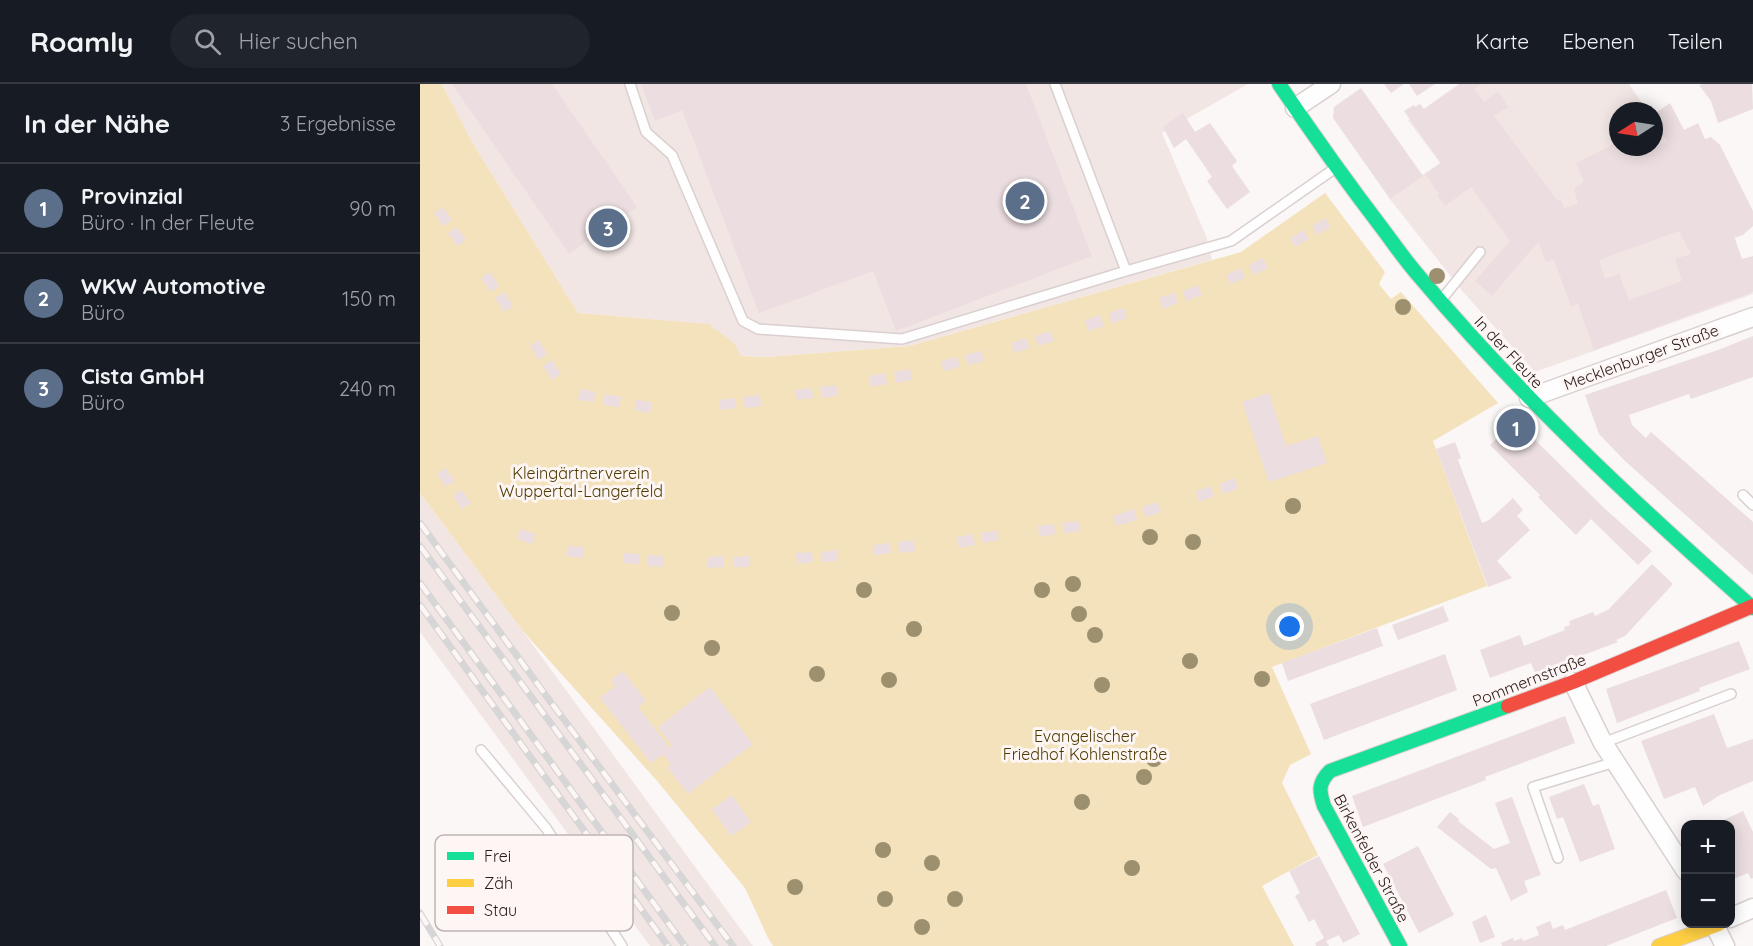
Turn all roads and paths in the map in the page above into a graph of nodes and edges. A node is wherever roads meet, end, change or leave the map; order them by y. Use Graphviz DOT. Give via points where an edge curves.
graph roads {
  1 [pos="630,84"];
  2 [pos="1055,84"];
  3 [pos="1279,84"];
  4 [pos="1331,84"];
  5 [pos="1295,108"];
  6 [pos="1336,168"];
  7 [pos="1480,252"];
  8 [pos="1126,271"];
  9 [pos="1441,301"];
  10 [pos="1753,316"];
  11 [pos="1529,398"];
  12 [pos="1743,495"];
  13 [pos="1753,506"];
  14 [pos="1752,607"];
  15 [pos="1573,682"];
  16 [pos="1731,694"];
  17 [pos="1603,743"];
  18 [pos="481,750"];
  19 [pos="1615,762"];
  20 [pos="1318,784"];
  21 [pos="551,835"];
  22 [pos="1558,858"];
  23 [pos="1681,863"];
  24 [pos="1753,908"];
  25 [pos="1735,916"];
  26 [pos="1707,928"];
  27 [pos="1721,928"];
  28 [pos="612,931"];
  29 [pos="622,946"];
  30 [pos="1400,946"];
  31 [pos="1659,946"];
  32 [pos="1725,946"];
  1 -- 8 [label="lane" via="646,132 672,155 743,321 758,329 902,339"];
  2 -- 8 [label="lane"];
  3 -- 5 [label="street, In der Fleute"];
  4 -- 5 [label="street"];
  5 -- 6 [label="street, In der Fleute"];
  6 -- 8 [label="lane" via="1231,241"];
  6 -- 9 [label="street, In der Fleute"];
  7 -- 9 [label="lane"];
  9 -- 11 [label="street, In der Fleute"];
  10 -- 11 [label="street, Mecklenburger Straße"];
  11 -- 14 [label="street, In der Fleute"];
  12 -- 13 [label="lane"];
  14 -- 15 [label="street, Pommernstraße"];
  15 -- 17 [label="street"];
  15 -- 20 [label="street, Pommernstraße" via="1330,771"];
  16 -- 17 [label="lane"];
  17 -- 19 [label="street"];
  18 -- 21 [label="lane"];
  19 -- 22 [label="lane" via="1533,787"];
  19 -- 23 [label="street"];
  20 -- 30 [label="street, Birkenfelder Straße" via="1324,806"];
  24 -- 25 [label="street"];
  26 -- 31 [label="street"];
  27 -- 32 [label="street"];
  28 -- 29 [label="lane"];
}
